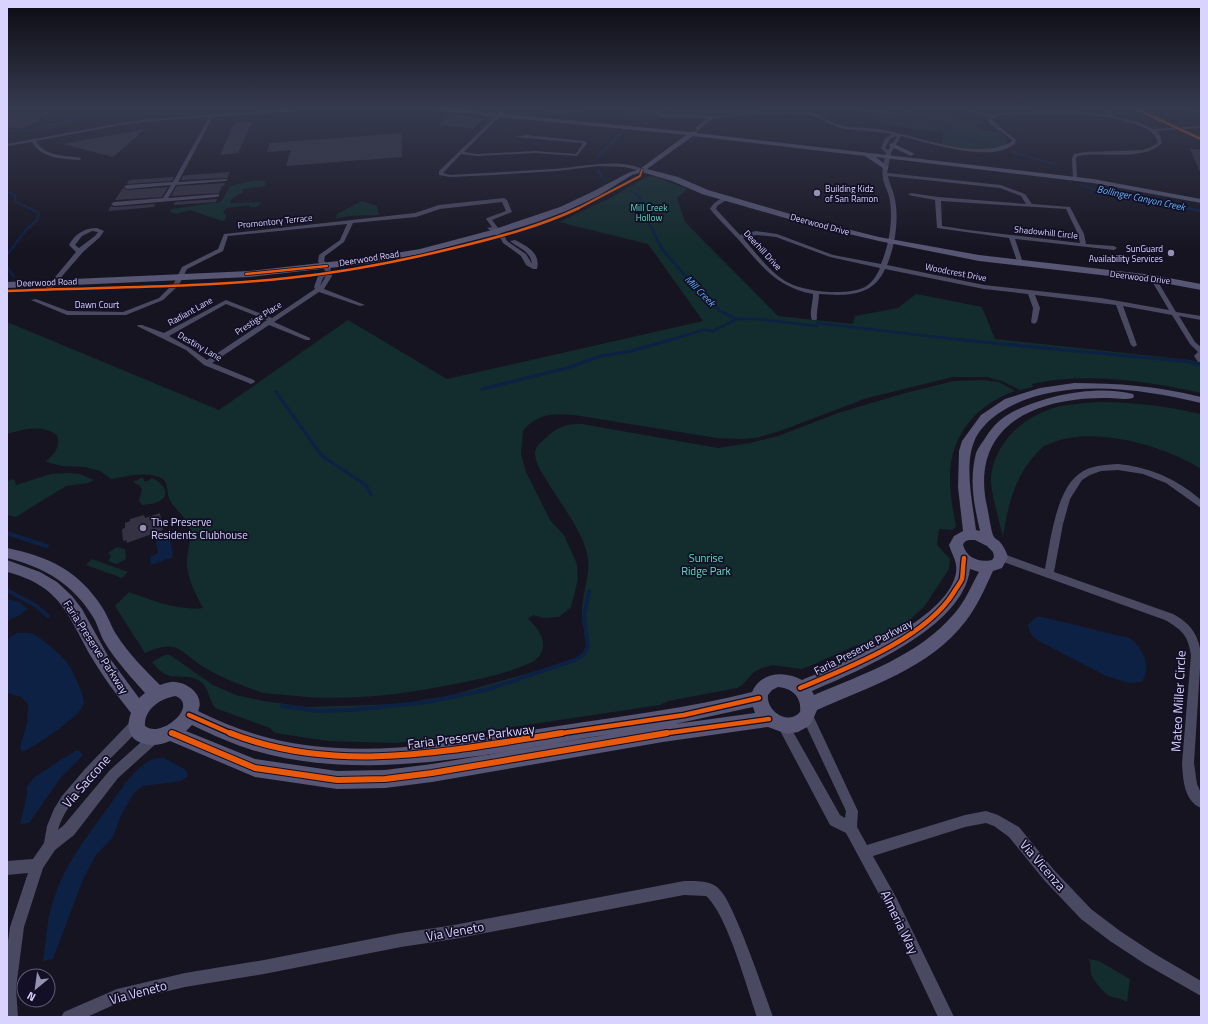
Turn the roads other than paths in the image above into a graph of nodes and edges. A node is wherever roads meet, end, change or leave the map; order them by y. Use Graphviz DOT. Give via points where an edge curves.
graph roads {
  1 [pos="58,156"];
  2 [pos="189,156"];
  3 [pos="458,156"];
  4 [pos="578,156"];
  5 [pos="662,156"];
  6 [pos="866,156"];
  7 [pos="888,156"];
  8 [pos="903,156"];
  9 [pos="921,156"];
  10 [pos="1075,156"];
  11 [pos="79,159"];
  12 [pos="586,166"];
  13 [pos="642,170"];
  14 [pos="886,171"];
  15 [pos="1075,177"];
  16 [pos="226,180"];
  17 [pos="174,184"];
  18 [pos="127,187"];
  19 [pos="216,195"];
  20 [pos="911,195"];
  21 [pos="1201,196"];
  22 [pos="726,198"];
  23 [pos="165,199"];
  24 [pos="938,199"];
  25 [pos="1201,201"];
  26 [pos="114,204"];
  27 [pos="1030,205"];
  28 [pos="351,222"];
  29 [pos="939,227"];
  30 [pos="498,234"];
  31 [pos="937,234"];
  32 [pos="739,237"];
  33 [pos="1011,237"];
  34 [pos="891,240"];
  35 [pos="1083,245"];
  36 [pos="1114,248"];
  37 [pos="80,252"];
  38 [pos="1020,263"];
  39 [pos="883,267"];
  40 [pos="327,269"];
  41 [pos="1153,278"];
  42 [pos="179,281"];
  43 [pos="7,285"];
  44 [pos="51,286"];
  45 [pos="1201,287"];
  46 [pos="319,290"];
  47 [pos="7,291"];
  48 [pos="816,293"];
  49 [pos="1031,293"];
  50 [pos="34,300"];
  51 [pos="362,304"];
  52 [pos="1119,304"];
  53 [pos="1174,313"];
  54 [pos="1201,318"];
  55 [pos="814,319"];
  56 [pos="270,321"];
  57 [pos="1034,322"];
  58 [pos="140,326"];
  59 [pos="164,336"];
  60 [pos="308,339"];
  61 [pos="1134,345"];
  62 [pos="1201,351"];
  63 [pos="1201,360"];
  64 [pos="207,362"];
  65 [pos="251,382"];
  66 [pos="1201,400"];
  67 [pos="1201,408"];
  68 [pos="1201,505"];
  69 [pos="970,535"];
  70 [pos="988,540"];
  71 [pos="7,553"];
  72 [pos="1001,557"];
  73 [pos="964,558"];
  74 [pos="7,566"];
  75 [pos="988,567"];
  76 [pos="1049,574"];
  77 [pos="800,688"];
  78 [pos="157,694"];
  79 [pos="758,698"];
  80 [pos="808,710"];
  81 [pos="189,715"];
  82 [pos="137,717"];
  83 [pos="776,722"];
  84 [pos="171,733"];
  85 [pos="154,738"];
  86 [pos="1201,802"];
  87 [pos="851,828"];
  88 [pos="50,845"];
  89 [pos="864,852"];
  90 [pos="37,866"];
  91 [pos="7,868"];
  92 [pos="1201,989"];
  93 [pos="10,1017"];
  94 [pos="69,1017"];
  95 [pos="765,1017"];
  96 [pos="946,1017"];
  1 -- 11 [label="street"];
  2 -- 17 [label="street"];
  3 -- 12 [label="street, Deerwood Drive" via="441,174 450,176"];
  4 -- 12 [label="street"];
  5 -- 13 [label="street, Deerwood Road"];
  6 -- 14 [label="street" via="875,159"];
  7 -- 14 [label="street, Deerhill Drive"];
  8 -- 15 [label="street"];
  9 -- 15 [label="street"];
  10 -- 15 [label="street"];
  12 -- 13 [label="street, Deerwood Drive" via="624,166"];
  13 -- 22 [label="street, Deerwood Drive"];
  13 -- 30 [label="street, Deerwood Road" via="563,209"];
  14 -- 27 [label="street" via="1002,187 1023,194"];
  14 -- 34 [label="street, Deerhill Drive" via="893,205"];
  15 -- 21 [label="street"];
  15 -- 25 [label="street"];
  16 -- 17 [label="street"];
  17 -- 18 [label="street"];
  17 -- 23 [label="street"];
  19 -- 23 [label="street"];
  20 -- 24 [label="street, Shadowhill Circle"];
  22 -- 32 [label="street, Deerhill Drive" via="713,209"];
  22 -- 34 [label="street, Deerwood Drive" via="809,222"];
  23 -- 26 [label="street"];
  24 -- 27 [label="street, Shadowhill Circle"];
  24 -- 29 [label="street"];
  27 -- 35 [label="street, Shadowhill Circle" via="1068,208 1081,234"];
  28 -- 30 [label="street, Promontory Terrace" via="416,214 439,207 504,200 509,212 489,219 490,222 487,224"];
  28 -- 40 [label="street" via="342,241 327,252 331,261"];
  28 -- 42 [label="street, Promontory Terrace" via="226,235 221,250 184,268"];
  29 -- 31 [label="street"];
  29 -- 33 [label="street, Shadowhill Circle"];
  30 -- 30 [label="street" via="521,253 528,264 535,268 536,259 530,252"];
  30 -- 40 [label="street, Deerwood Road"];
  32 -- 39 [label="street, Woodcrest Drive" via="756,233 777,236 822,253"];
  32 -- 48 [label="street, Deerhill Drive" via="780,281"];
  33 -- 35 [label="street, Shadowhill Circle"];
  33 -- 38 [label="street"];
  34 -- 38 [label="street, Deerwood Drive" via="979,258"];
  34 -- 39 [label="street, Deerhill Drive"];
  35 -- 36 [label="street"];
  37 -- 37 [label="street" via="72,245 74,241 87,230 101,231 100,236"];
  37 -- 44 [label="street"];
  38 -- 41 [label="street, Deerwood Drive"];
  39 -- 48 [label="street, Deerhill Drive" via="875,281 867,288 853,292"];
  39 -- 49 [label="street, Woodcrest Drive" via="984,287"];
  40 -- 42 [label="street, Deerwood Road" via="256,280"];
  40 -- 46 [label="street, Prestige Place" via="329,276 323,288"];
  41 -- 45 [label="street, Deerwood Drive"];
  41 -- 53 [label="street"];
  42 -- 44 [label="street, Deerwood Road"];
  42 -- 50 [label="street, Dawn Court" via="161,299 124,314 68,313"];
  43 -- 44 [label="street, Deerwood Road"];
  44 -- 47 [label="street, Deerwood Road"];
  46 -- 51 [label="street"];
  46 -- 56 [label="street, Prestige Place"];
  48 -- 55 [label="street"];
  49 -- 52 [label="street, Woodcrest Drive"];
  49 -- 57 [label="street" via="1037,305"];
  52 -- 53 [label="street, Woodcrest Drive"];
  52 -- 61 [label="street"];
  53 -- 54 [label="street, Woodcrest Drive"];
  53 -- 62 [label="street" via="1192,343"];
  56 -- 59 [label="street, Radiant Lane" via="226,302"];
  56 -- 60 [label="street"];
  56 -- 64 [label="street, Prestige Place"];
  58 -- 59 [label="street, Destiny Lane"];
  59 -- 64 [label="street, Destiny Lane"];
  62 -- 63 [label="street" via="1198,356"];
  64 -- 65 [label="street, Destiny Lane"];
  66 -- 69 [label="street" via="1134,388 1078,386 1036,393 999,408 985,418 968,441 963,471"];
  67 -- 70 [label="street" via="1152,398 1098,395 1053,400 1015,414 989,439 982,455 978,476"];
  68 -- 76 [label="street" via="1188,493 1156,475 1138,469 1095,469 1080,477 1065,502 1059,519"];
  69 -- 70 [label="street"];
  69 -- 73 [label="street" via="962,537 957,542 957,549"];
  70 -- 72 [label="street" via="997,548"];
  71 -- 78 [label="street, Faria Preserve Parkway" via="49,565 85,592 100,614 113,643 130,667"];
  72 -- 75 [label="street" via="997,564"];
  72 -- 76 [label="street, Mateo Miller Circle"];
  73 -- 75 [label="street" via="975,565"];
  73 -- 77 [label="street, Faria Preserve Parkway" via="965,569 959,586 947,604 930,621 843,670"];
  74 -- 82 [label="street, Faria Preserve Parkway" via="40,578 58,591 72,608"];
  75 -- 80 [label="street" via="972,601 943,637 897,666"];
  76 -- 86 [label="street, Mateo Miller Circle" via="1169,616 1189,631 1194,639 1196,654 1189,780 1192,792"];
  77 -- 79 [label="street" via="786,680 770,681 764,685"];
  77 -- 80 [label="street" via="806,694"];
  78 -- 81 [label="street" via="166,690 183,690 192,700"];
  78 -- 82 [label="street" via="144,704"];
  79 -- 81 [label="street, Faria Preserve Parkway" via="672,717 446,751 353,757 311,754 271,747 228,734"];
  79 -- 83 [label="street" via="760,705"];
  80 -- 83 [label="street" via="798,724"];
  80 -- 87 [label="street, Almeria Way" via="821,746 852,810"];
  81 -- 84 [label="street"];
  82 -- 85 [label="street" via="137,730"];
  82 -- 88 [label="street, Via Saccone" via="62,808 53,826"];
  83 -- 84 [label="street" via="648,736 432,773 385,779 337,780 254,768"];
  83 -- 87 [label="street" via="835,820"];
  84 -- 85 [label="street"];
  85 -- 88 [label="street, Via Saccone" via="114,774 69,830"];
  87 -- 89 [label="street, Almeria Way"];
  88 -- 90 [label="street, Via Saccone"];
  89 -- 92 [label="street, Via Vicenza" via="965,821 986,818 998,821 1014,832 1049,875 1086,914 1150,959"];
  89 -- 96 [label="street, Almeria Way"];
  90 -- 91 [label="street"];
  90 -- 93 [label="street, Via Saccone" via="17,927 9,988"];
  94 -- 95 [label="street, Via Veneto" via="117,996 185,980 684,888 698,888 712,892 723,908"];
}
